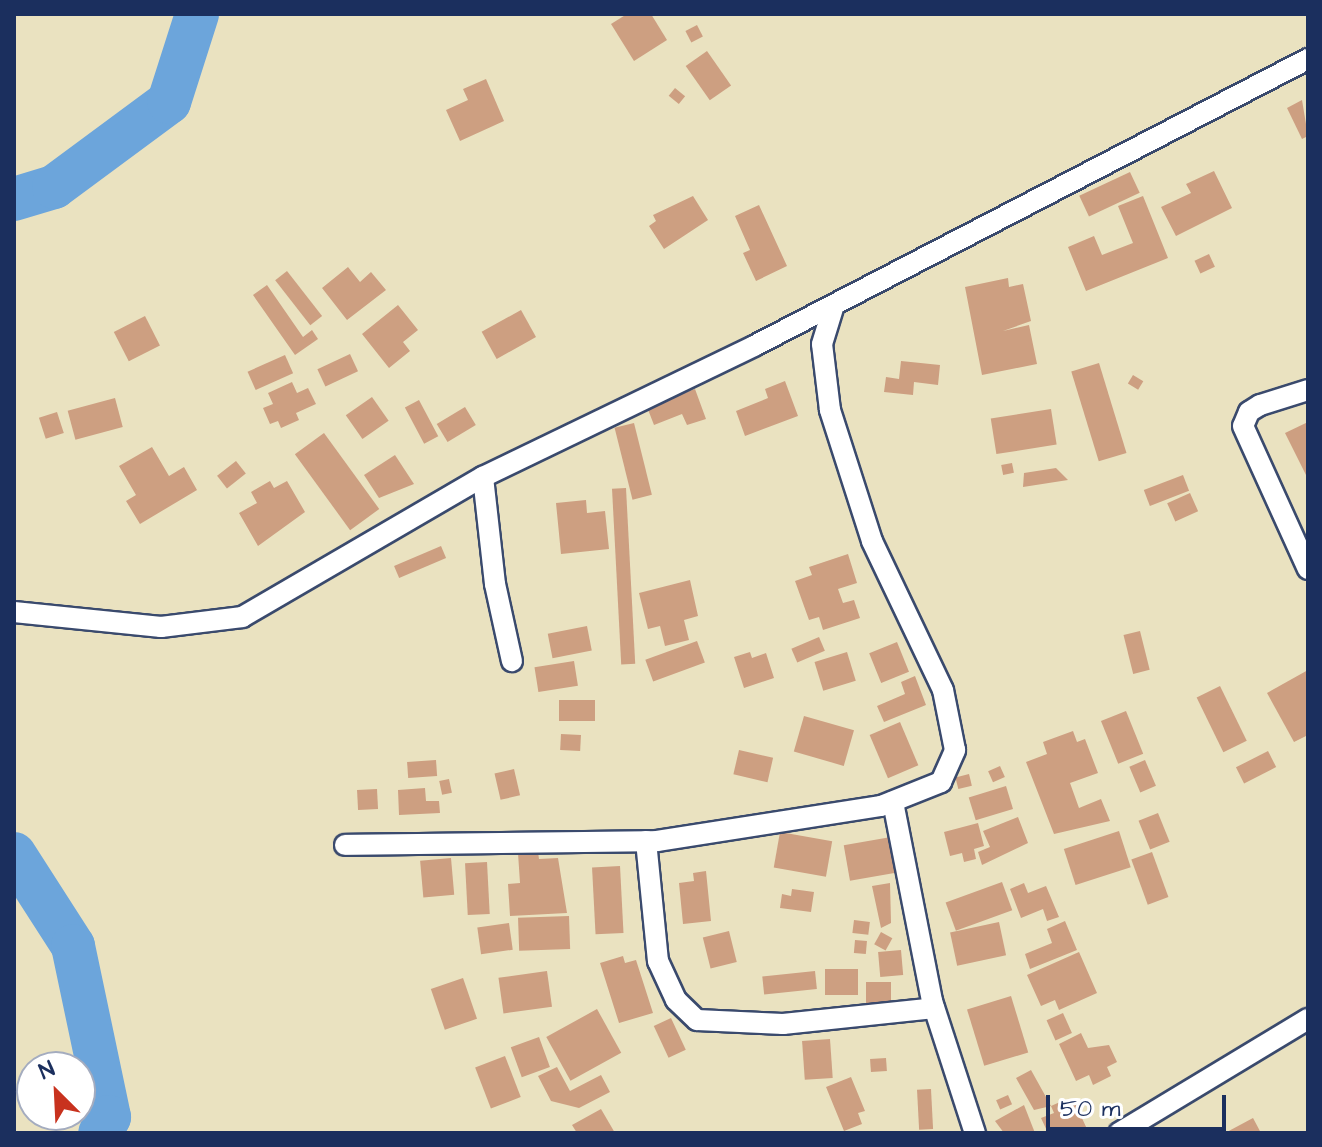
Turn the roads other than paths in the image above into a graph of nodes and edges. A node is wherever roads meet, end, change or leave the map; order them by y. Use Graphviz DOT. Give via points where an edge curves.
graph roads {
  1 [pos="1308,59"];
  2 [pos="834,305"];
  3 [pos="1308,390"];
  4 [pos="483,477"];
  5 [pos="1308,569"];
  6 [pos="14,612"];
  7 [pos="512,661"];
  8 [pos="893,802"];
  9 [pos="646,841"];
  10 [pos="345,845"];
  11 [pos="934,1008"];
  12 [pos="1308,1019"];
  13 [pos="975,1133"];
  14 [pos="1119,1133"];
  1 -- 2 [label="street"];
  2 -- 4 [label="street"];
  2 -- 8 [label="street" via="822,344 830,410 872,541 952,719 955,750 941,782"];
  3 -- 5 [label="street" via="1260,405 1249,412 1243,426"];
  4 -- 6 [label="street" via="242,617 161,627"];
  4 -- 7 [label="street" via="495,584"];
  8 -- 9 [label="street"];
  8 -- 11 [label="street"];
  9 -- 10 [label="street"];
  9 -- 11 [label="street" via="658,961 676,1000 697,1020 783,1024"];
  11 -- 13 [label="street"];
  12 -- 14 [label="street"];
}
